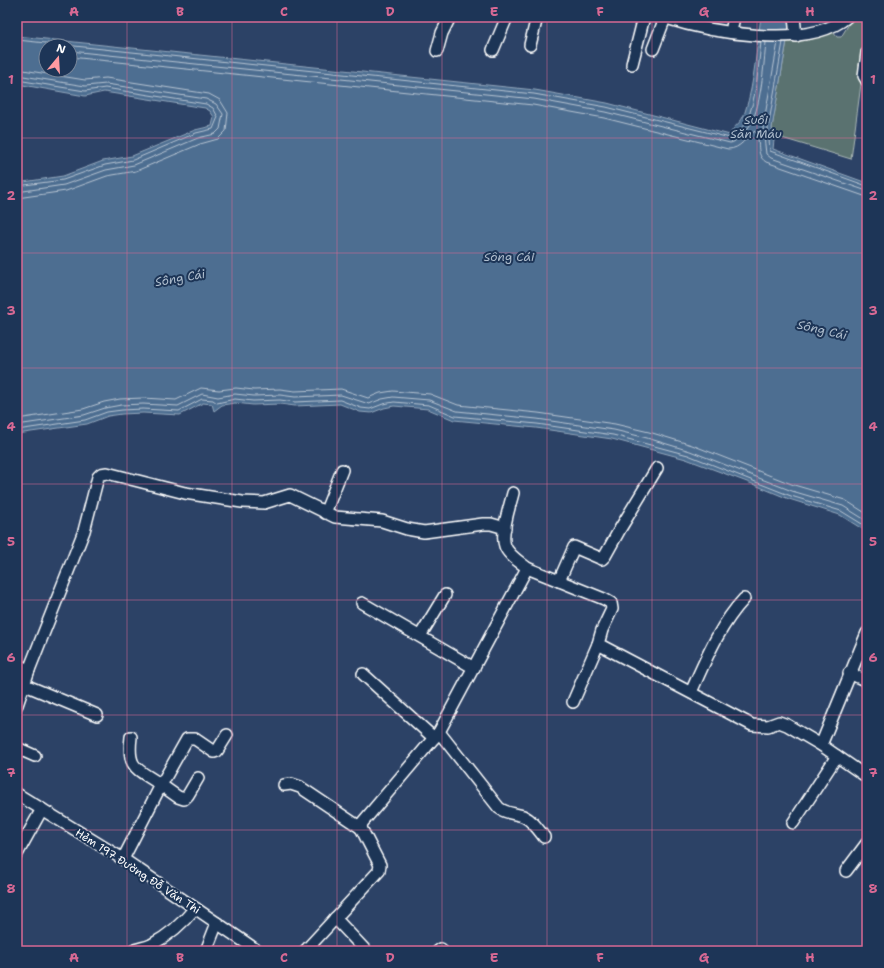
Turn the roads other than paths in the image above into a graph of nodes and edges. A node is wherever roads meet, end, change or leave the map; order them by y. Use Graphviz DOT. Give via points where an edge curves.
graph roads {
  1 [pos="450,17"];
  2 [pos="508,17"];
  3 [pos="537,17"];
  4 [pos="644,17"];
  5 [pos="664,17"];
  6 [pos="734,17"];
  7 [pos="794,17"];
  8 [pos="847,17"];
  9 [pos="732,32"];
  10 [pos="796,36"];
  11 [pos="530,45"];
  12 [pos="653,49"];
  13 [pos="493,50"];
  14 [pos="437,51"];
  15 [pos="867,53"];
  16 [pos="632,64"];
  17 [pos="867,80"];
  18 [pos="657,468"];
  19 [pos="342,470"];
  20 [pos="513,493"];
  21 [pos="325,513"];
  22 [pos="505,528"];
  23 [pos="527,568"];
  24 [pos="559,581"];
  25 [pos="446,595"];
  26 [pos="744,599"];
  27 [pos="362,603"];
  28 [pos="867,633"];
  29 [pos="420,636"];
  30 [pos="598,644"];
  31 [pos="17,665"];
  32 [pos="474,668"];
  33 [pos="29,670"];
  34 [pos="849,673"];
  35 [pos="363,674"];
  36 [pos="867,681"];
  37 [pos="25,685"];
  38 [pos="692,692"];
  39 [pos="573,702"];
  40 [pos="17,705"];
  41 [pos="97,715"];
  42 [pos="227,735"];
  43 [pos="436,735"];
  44 [pos="131,737"];
  45 [pos="821,745"];
  46 [pos="17,748"];
  47 [pos="35,756"];
  48 [pos="837,756"];
  49 [pos="867,777"];
  50 [pos="198,778"];
  51 [pos="161,785"];
  52 [pos="284,785"];
  53 [pos="17,794"];
  54 [pos="42,809"];
  55 [pos="793,823"];
  56 [pos="361,828"];
  57 [pos="544,837"];
  58 [pos="867,843"];
  59 [pos="17,854"];
  60 [pos="123,859"];
  61 [pos="846,871"];
  62 [pos="195,908"];
  63 [pos="335,918"];
  64 [pos="218,923"];
  65 [pos="132,951"];
  66 [pos="206,951"];
  67 [pos="258,951"];
  68 [pos="305,951"];
  69 [pos="366,951"];
  1 -- 14 [label="street"];
  2 -- 13 [label="street"];
  3 -- 11 [label="street"];
  4 -- 16 [label="street"];
  5 -- 9 [label="street" via="700,27"];
  5 -- 12 [label="street"];
  6 -- 9 [label="street"];
  7 -- 10 [label="street"];
  8 -- 10 [label="street" via="824,30"];
  9 -- 10 [label="street"];
  15 -- 17 [label="street" via="864,76"];
  18 -- 24 [label="street" via="605,556 602,559 574,547"];
  19 -- 21 [label="street"];
  20 -- 22 [label="street"];
  21 -- 22 [label="street" via="346,518 382,521 424,532 483,524"];
  21 -- 33 [label="street" via="290,495 264,503 242,502 185,493 107,473 101,474 76,554"];
  22 -- 23 [label="street" via="505,547"];
  23 -- 24 [label="street"];
  23 -- 32 [label="street"];
  24 -- 30 [label="street" via="611,603 612,609"];
  25 -- 29 [label="street"];
  26 -- 38 [label="street" via="722,627"];
  27 -- 29 [label="street"];
  28 -- 34 [label="street"];
  29 -- 32 [label="street"];
  30 -- 38 [label="street"];
  30 -- 39 [label="street"];
  31 -- 33 [label="street"];
  32 -- 43 [label="street"];
  33 -- 37 [label="street"];
  34 -- 36 [label="street"];
  34 -- 45 [label="street"];
  35 -- 43 [label="street"];
  37 -- 40 [label="street"];
  37 -- 41 [label="street"];
  38 -- 45 [label="street" via="752,725 768,726 779,722"];
  42 -- 51 [label="street" via="214,752 195,739 187,739"];
  43 -- 56 [label="street"];
  43 -- 57 [label="street" via="499,808 530,820"];
  44 -- 51 [label="street" via="129,758 133,765"];
  45 -- 48 [label="street"];
  46 -- 47 [label="street"];
  48 -- 49 [label="street"];
  48 -- 55 [label="street"];
  50 -- 51 [label="street" via="184,799"];
  51 -- 60 [label="street"];
  52 -- 56 [label="street" via="300,787"];
  53 -- 54 [label="street, Hẻm 197 Đường Đỗ Văn Thi"];
  54 -- 59 [label="street"];
  54 -- 60 [label="street, Hẻm 197 Đường Đỗ Văn Thi"];
  56 -- 63 [label="street" via="380,869"];
  58 -- 61 [label="street"];
  60 -- 62 [label="street, Hẻm 197 Đường Đỗ Văn Thi"];
  62 -- 64 [label="street, Hẻm 197 Đường Đỗ Văn Thi"];
  62 -- 65 [label="street" via="185,921 164,936 150,945"];
  63 -- 68 [label="street"];
  63 -- 69 [label="street"];
  64 -- 66 [label="street"];
  64 -- 67 [label="street, Hẻm 197 Đường Đỗ Văn Thi"];
}
